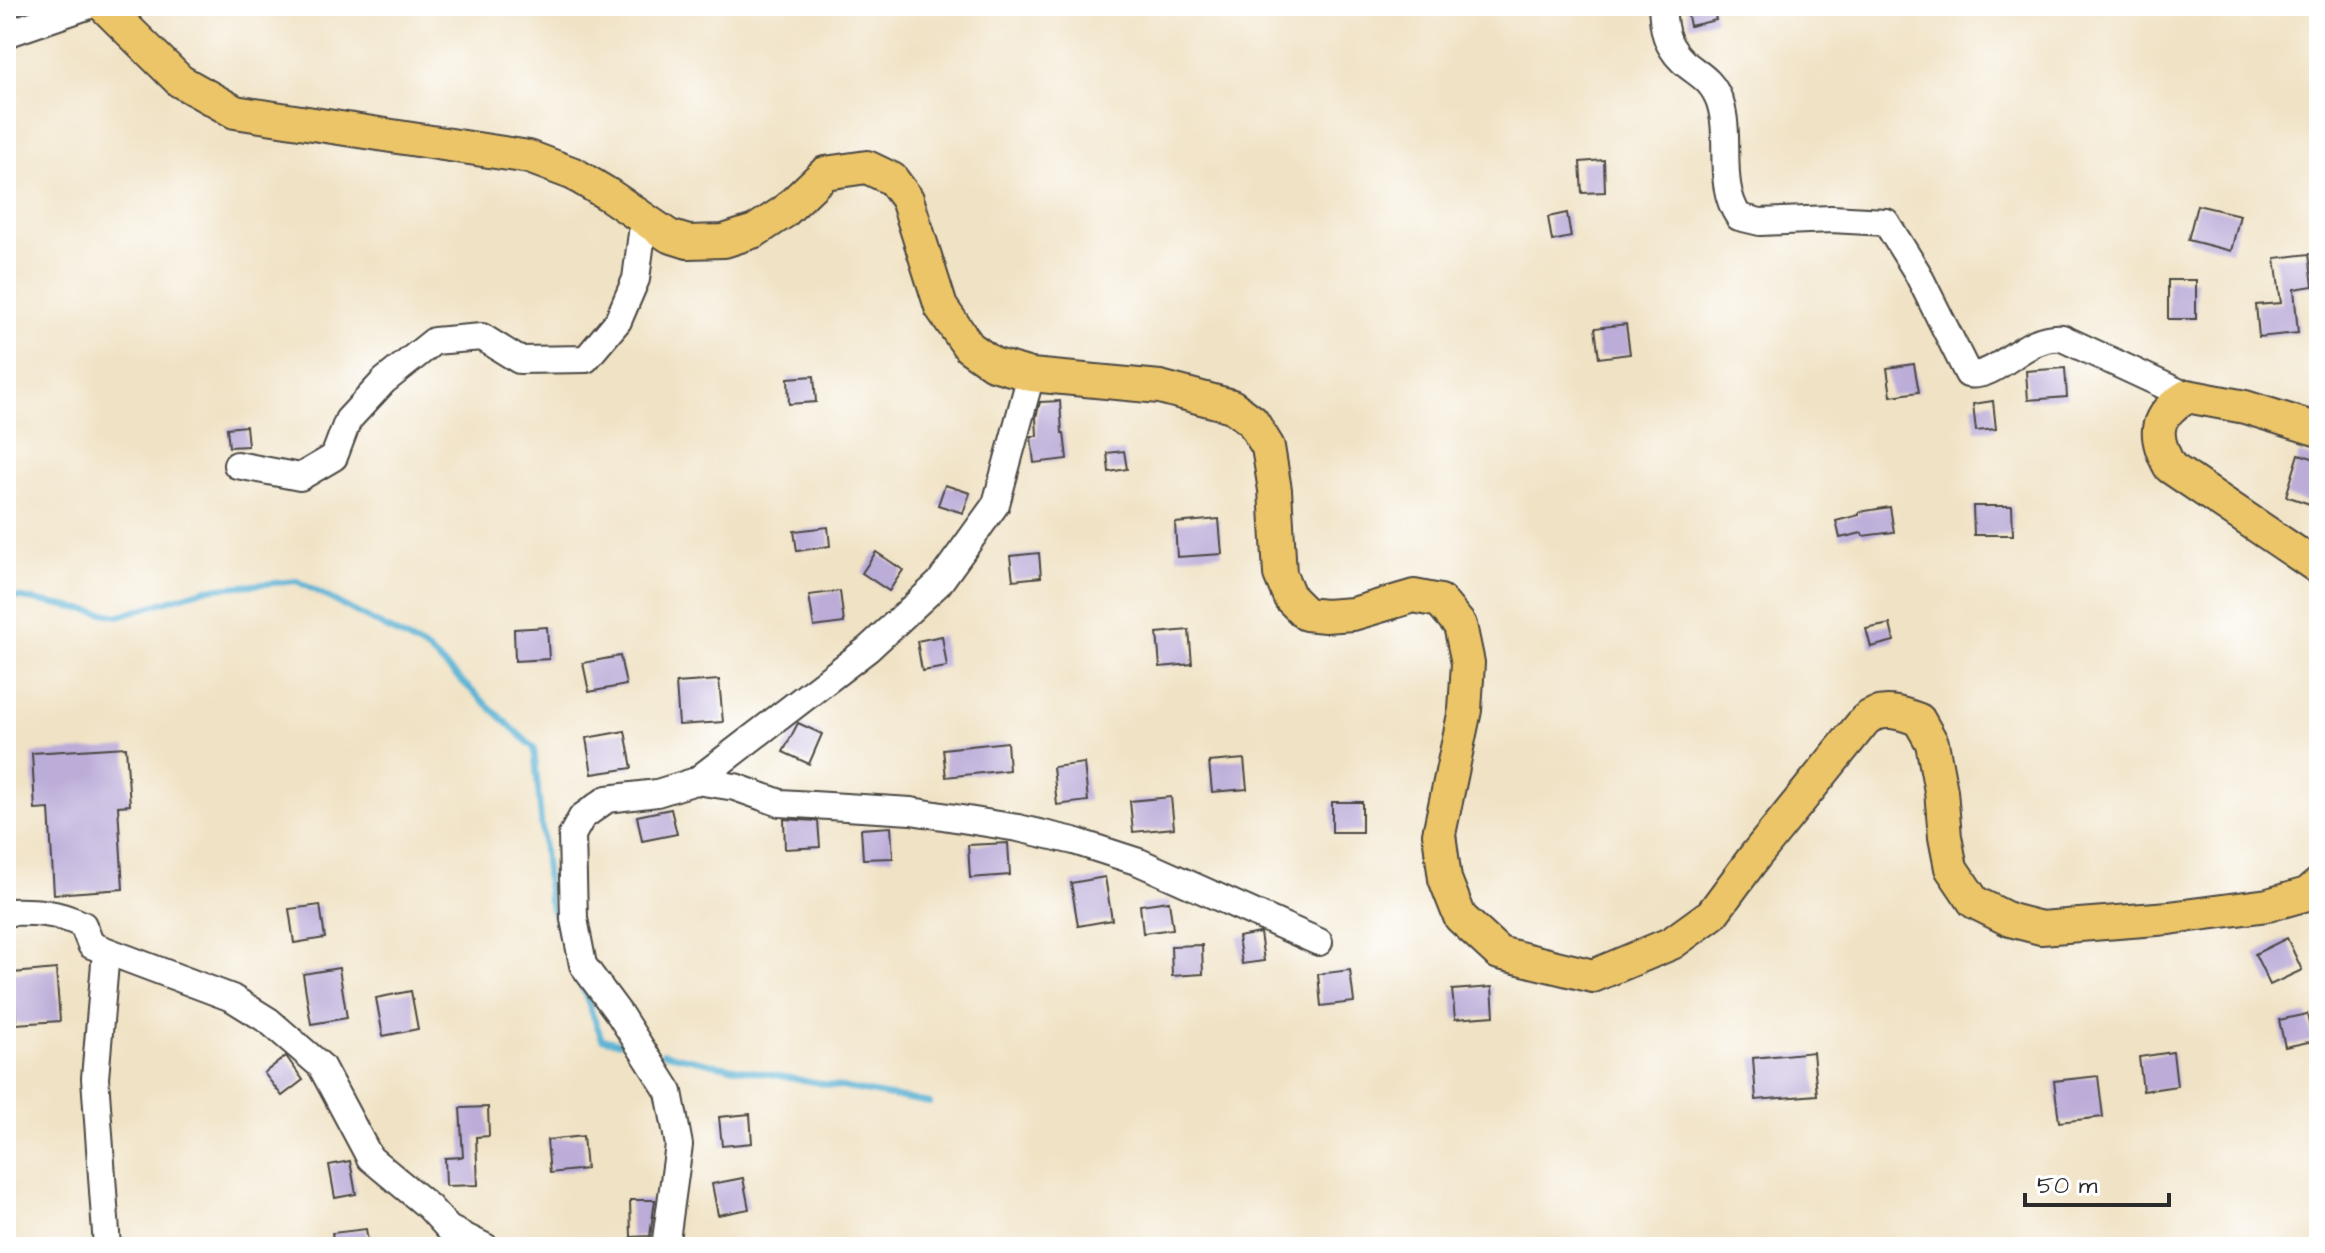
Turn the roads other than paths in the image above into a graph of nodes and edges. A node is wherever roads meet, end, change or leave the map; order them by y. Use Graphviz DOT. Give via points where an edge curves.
graph roads {
  1 [pos="87,6"];
  2 [pos="104,6"];
  3 [pos="1662,6"];
  4 [pos="6,34"];
  5 [pos="644,218"];
  6 [pos="1031,375"];
  7 [pos="2187,396"];
  8 [pos="2319,430"];
  9 [pos="237,465"];
  10 [pos="2319,568"];
  11 [pos="696,781"];
  12 [pos="2319,884"];
  13 [pos="6,912"];
  14 [pos="1319,942"];
  15 [pos="106,952"];
  16 [pos="107,1247"];
  17 [pos="485,1247"];
  18 [pos="665,1247"];
  1 -- 4 [label="street"];
  2 -- 5 [label="main road" via="180,81 235,112 529,157 574,174"];
  3 -- 7 [label="street" via="1671,47 1713,83 1726,135 1727,189 1739,217 1760,222 1886,222 1973,376 2049,336"];
  5 -- 6 [label="main road" via="688,242 724,241 755,231 825,173 867,167 892,179 907,199 941,307 969,347 993,364"];
  5 -- 9 [label="street" via="636,279 618,321 586,359 519,360 482,337 434,341 384,381 348,420 334,457 300,477"];
  6 -- 11 [label="street" via="996,504 939,583 868,649"];
  6 -- 12 [label="main road" via="1160,387 1232,406 1252,421 1268,447 1280,574 1290,598 1306,614 1353,614 1414,596 1440,601 1460,625 1468,663 1465,710 1439,834 1445,879 1460,917 1499,953 1593,976 1672,943 1712,914 1865,720 1896,711 1919,720 1932,743 1951,868 1974,902 2010,920 2041,928 2169,918 2268,905 2307,894"];
  7 -- 8 [label="main road"];
  7 -- 10 [label="main road" via="2170,407 2158,427 2158,446 2170,467"];
  11 -- 14 [label="street" via="735,787 780,803 911,811 1074,841 1139,862"];
  11 -- 18 [label="street" via="657,793 607,799 582,817 572,835 574,919 583,965 669,1092 679,1145"];
  13 -- 15 [label="street" via="61,914 83,925 91,945"];
  15 -- 16 [label="street" via="95,1078"];
  15 -- 17 [label="street" via="232,998 269,1021 321,1066 370,1158 449,1229"];
}
